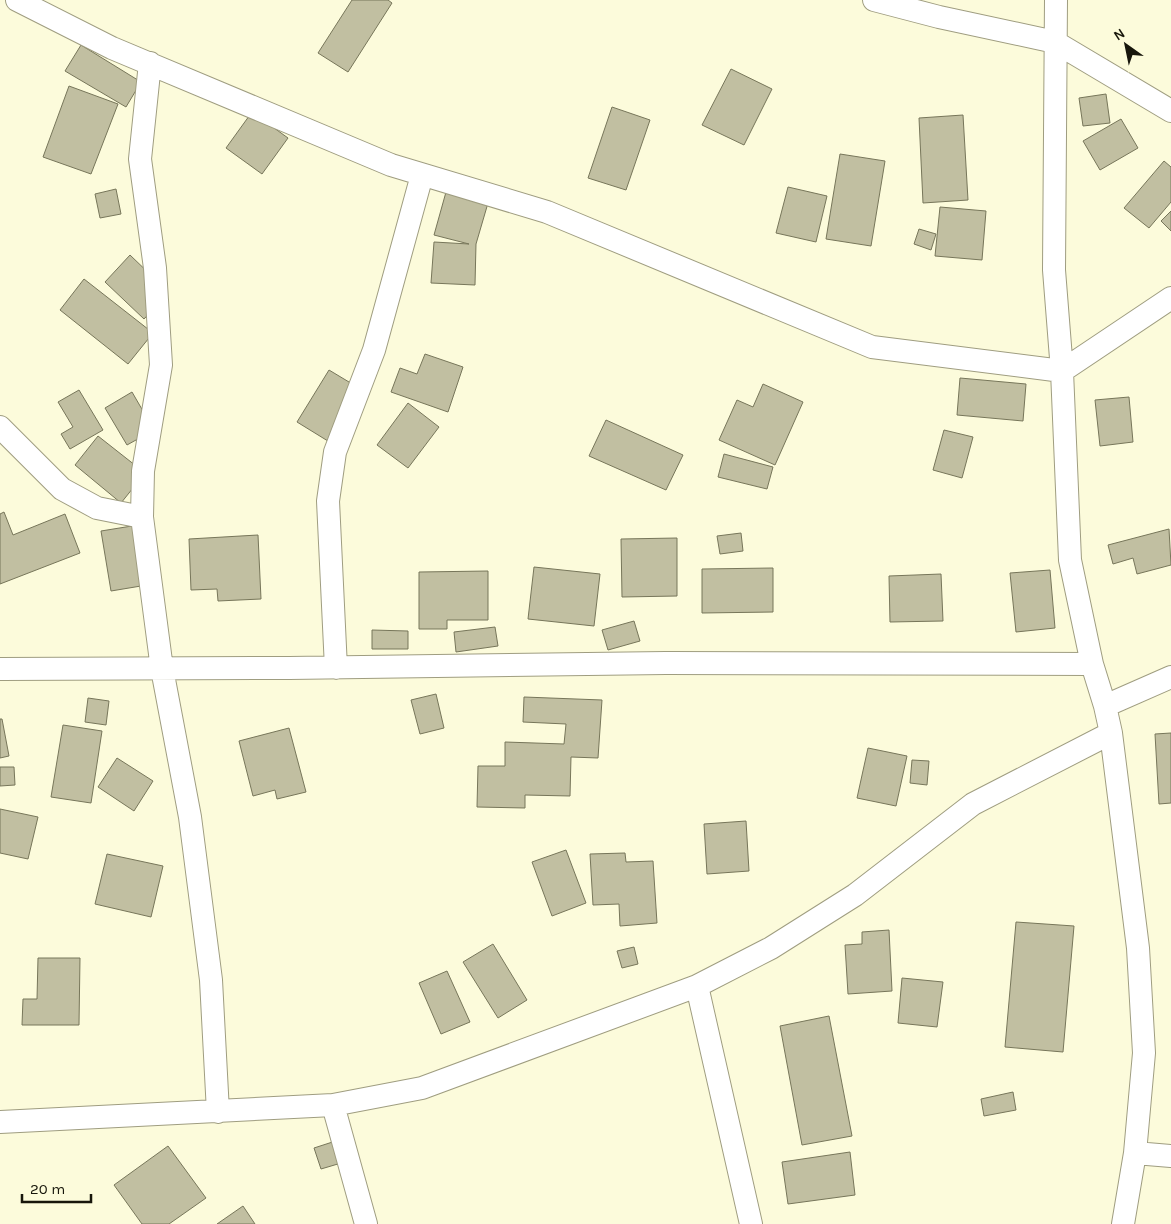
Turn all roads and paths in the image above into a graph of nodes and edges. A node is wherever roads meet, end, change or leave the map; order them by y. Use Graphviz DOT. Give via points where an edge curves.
graph roads {
  1 [pos="17,0"];
  2 [pos="874,0"];
  3 [pos="1056,0"];
  4 [pos="1055,42"];
  5 [pos="150,63"];
  6 [pos="1171,111"];
  7 [pos="422,175"];
  8 [pos="1171,298"];
  9 [pos="1062,371"];
  10 [pos="0,427"];
  11 [pos="142,517"];
  12 [pos="1092,664"];
  13 [pos="336,668"];
  14 [pos="162,669"];
  15 [pos="0,670"];
  16 [pos="1171,677"];
  17 [pos="1105,706"];
  18 [pos="1111,734"];
  19 [pos="697,986"];
  20 [pos="333,1105"];
  21 [pos="218,1112"];
  22 [pos="0,1122"];
  23 [pos="1135,1153"];
  24 [pos="1171,1156"];
  25 [pos="366,1224"];
  26 [pos="751,1224"];
  27 [pos="1123,1224"];
  1 -- 5 [label="street" via="112,48"];
  2 -- 4 [label="street"];
  3 -- 4 [label="street"];
  4 -- 6 [label="street"];
  4 -- 9 [label="street" via="1054,270"];
  5 -- 7 [label="street" via="391,165"];
  5 -- 11 [label="street" via="140,159 155,268 161,366 143,471"];
  7 -- 9 [label="street" via="547,212 872,347"];
  7 -- 13 [label="street" via="374,350 336,452 328,501"];
  8 -- 9 [label="street"];
  9 -- 12 [label="street" via="1070,560"];
  10 -- 11 [label="street" via="62,489 97,508"];
  11 -- 14 [label="street"];
  12 -- 13 [label="street" via="666,663"];
  12 -- 17 [label="street"];
  13 -- 14 [label="street"];
  14 -- 15 [label="street"];
  14 -- 21 [label="street" via="190,817 210,970"];
  16 -- 17 [label="street"];
  17 -- 18 [label="street"];
  18 -- 19 [label="street" via="973,804 855,895 771,948"];
  18 -- 23 [label="street" via="1138,948 1144,1052"];
  19 -- 20 [label="street" via="422,1088"];
  19 -- 26 [label="street"];
  20 -- 21 [label="street"];
  20 -- 25 [label="street"];
  21 -- 22 [label="street"];
  23 -- 24 [label="street"];
  23 -- 27 [label="street"];
}
